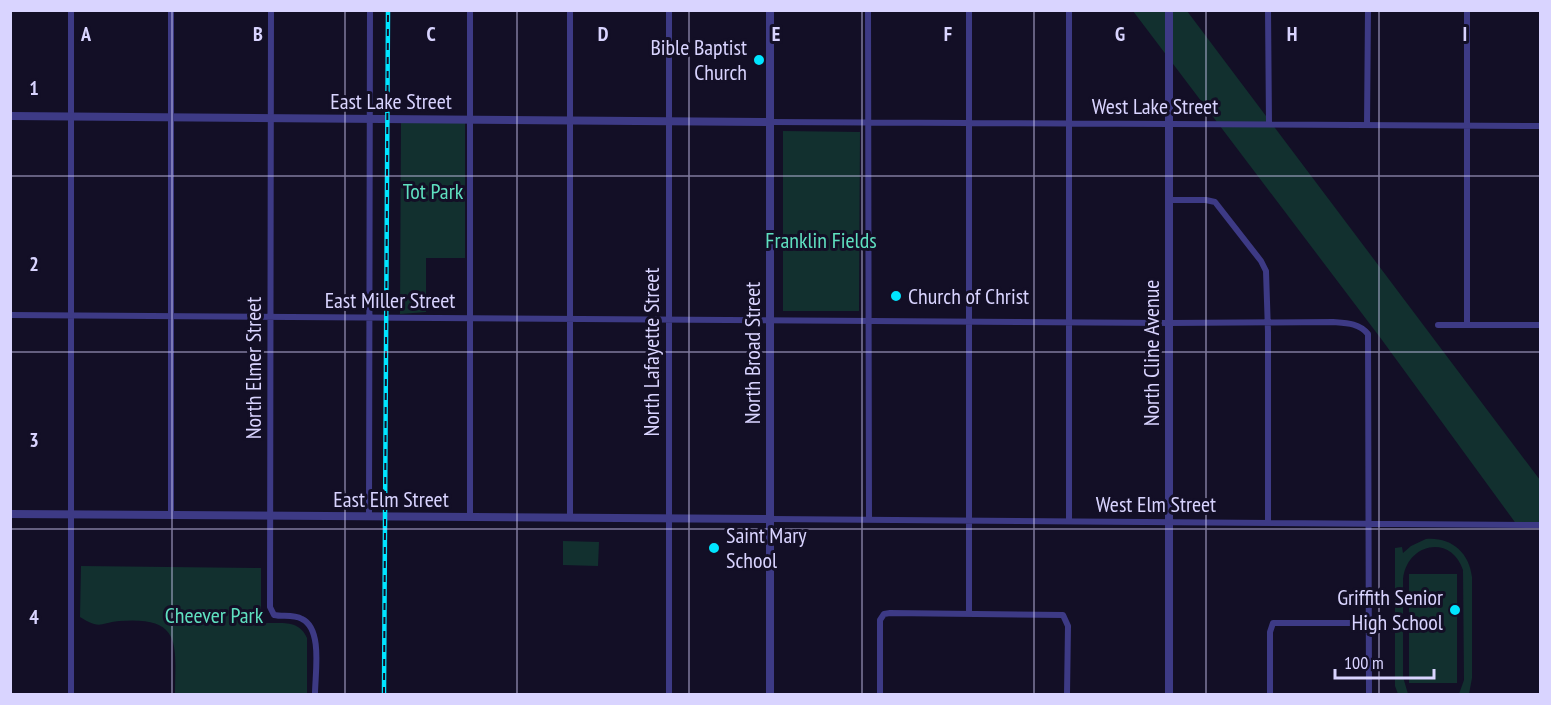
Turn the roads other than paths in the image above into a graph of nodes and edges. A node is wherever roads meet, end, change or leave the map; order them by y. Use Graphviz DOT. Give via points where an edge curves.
graph roads {
  1 [pos="71,10"];
  2 [pos="171,10"];
  3 [pos="272,10"];
  4 [pos="370,10"];
  5 [pos="470,10"];
  6 [pos="570,10"];
  7 [pos="669,10"];
  8 [pos="770,10"];
  9 [pos="868,10"];
  10 [pos="969,10"];
  11 [pos="1069,10"];
  12 [pos="1169,10"];
  13 [pos="1268,10"];
  14 [pos="1368,10"];
  15 [pos="1467,10"];
  16 [pos="10,116"];
  17 [pos="71,117"];
  18 [pos="171,117"];
  19 [pos="271,118"];
  20 [pos="370,119"];
  21 [pos="470,119"];
  22 [pos="570,120"];
  23 [pos="669,120"];
  24 [pos="770,122"];
  25 [pos="868,122"];
  26 [pos="969,123"];
  27 [pos="1069,123"];
  28 [pos="1169,124"];
  29 [pos="1269,124"];
  30 [pos="1367,125"];
  31 [pos="1467,125"];
  32 [pos="1540,126"];
  33 [pos="1169,200"];
  34 [pos="10,315"];
  35 [pos="71,315"];
  36 [pos="171,317"];
  37 [pos="271,317"];
  38 [pos="369,317"];
  39 [pos="470,318"];
  40 [pos="570,319"];
  41 [pos="669,320"];
  42 [pos="770,320"];
  43 [pos="869,321"];
  44 [pos="969,322"];
  45 [pos="1069,322"];
  46 [pos="1267,322"];
  47 [pos="1169,323"];
  48 [pos="1467,324"];
  49 [pos="1438,325"];
  50 [pos="1540,325"];
  51 [pos="10,514"];
  52 [pos="72,515"];
  53 [pos="171,516"];
  54 [pos="271,516"];
  55 [pos="369,517"];
  56 [pos="470,517"];
  57 [pos="570,518"];
  58 [pos="669,519"];
  59 [pos="771,519"];
  60 [pos="869,520"];
  61 [pos="969,520"];
  62 [pos="1069,521"];
  63 [pos="1169,521"];
  64 [pos="1268,522"];
  65 [pos="1368,523"];
  66 [pos="1540,525"];
  67 [pos="969,614"];
  68 [pos="1369,623"];
  69 [pos="71,694"];
  70 [pos="315,694"];
  71 [pos="669,694"];
  72 [pos="770,694"];
  73 [pos="880,694"];
  74 [pos="1067,694"];
  75 [pos="1169,694"];
  76 [pos="1270,694"];
  77 [pos="1369,694"];
  1 -- 17 [label="street"];
  2 -- 18 [label="street"];
  3 -- 19 [label="street, North Elmer Street"];
  4 -- 20 [label="street"];
  5 -- 21 [label="street"];
  6 -- 22 [label="street"];
  7 -- 23 [label="street, North Lafayette Street"];
  8 -- 24 [label="street, North Broad Street"];
  9 -- 25 [label="street"];
  10 -- 26 [label="street"];
  11 -- 27 [label="street"];
  12 -- 28 [label="street, North Cline Avenue"];
  13 -- 29 [label="street"];
  14 -- 30 [label="street"];
  15 -- 31 [label="street"];
  16 -- 17 [label="street, East Lake Street"];
  17 -- 18 [label="street, East Lake Street"];
  17 -- 35 [label="street"];
  18 -- 19 [label="street, East Lake Street"];
  18 -- 36 [label="street"];
  19 -- 20 [label="street, East Lake Street"];
  19 -- 37 [label="street, North Elmer Street"];
  20 -- 21 [label="street, East Lake Street"];
  20 -- 38 [label="street"];
  21 -- 22 [label="street, East Lake Street"];
  21 -- 39 [label="street"];
  22 -- 23 [label="street, East Lake Street"];
  22 -- 40 [label="street"];
  23 -- 24 [label="street, East Lake Street"];
  23 -- 41 [label="street, North Lafayette Street"];
  24 -- 25 [label="street, West Lake Street"];
  24 -- 42 [label="street, North Broad Street"];
  25 -- 26 [label="street, West Lake Street"];
  25 -- 43 [label="street"];
  26 -- 27 [label="street, West Lake Street"];
  26 -- 44 [label="street"];
  27 -- 28 [label="street, West Lake Street"];
  27 -- 45 [label="street"];
  28 -- 29 [label="street, West Lake Street"];
  28 -- 33 [label="street, North Cline Avenue"];
  29 -- 30 [label="street, West Lake Street"];
  30 -- 31 [label="street, West Lake Street"];
  31 -- 32 [label="street, West Lake Street"];
  31 -- 48 [label="street"];
  33 -- 46 [label="street" via="1209,200 1221,208 1265,267"];
  33 -- 47 [label="street, North Cline Avenue"];
  34 -- 35 [label="street, East Miller Street"];
  35 -- 36 [label="street, East Miller Street"];
  35 -- 52 [label="street"];
  36 -- 37 [label="street, East Miller Street"];
  36 -- 53 [label="street"];
  37 -- 38 [label="street, East Miller Street"];
  37 -- 54 [label="street, North Elmer Street"];
  38 -- 39 [label="street, East Miller Street"];
  38 -- 55 [label="street"];
  39 -- 40 [label="street, East Miller Street"];
  39 -- 56 [label="street"];
  40 -- 41 [label="street, East Miller Street"];
  40 -- 57 [label="street"];
  41 -- 42 [label="street, East Miller Street"];
  41 -- 58 [label="street, North Lafayette Street"];
  42 -- 43 [label="street, East Miller Street"];
  42 -- 59 [label="street, North Broad Street"];
  43 -- 44 [label="street, East Miller Street"];
  43 -- 60 [label="street"];
  44 -- 45 [label="street, East Miller Street"];
  44 -- 61 [label="street"];
  45 -- 47 [label="street, East Miller Street"];
  45 -- 62 [label="street"];
  46 -- 47 [label="street, East Miller Street"];
  46 -- 64 [label="street"];
  46 -- 65 [label="street, East Miller Street" via="1346,323 1368,334"];
  47 -- 63 [label="street, North Cline Avenue"];
  48 -- 49 [label="street"];
  48 -- 50 [label="street"];
  51 -- 52 [label="street, East Elm Street"];
  52 -- 53 [label="street, East Elm Street"];
  52 -- 69 [label="street"];
  53 -- 54 [label="street, East Elm Street"];
  54 -- 55 [label="street, East Elm Street"];
  54 -- 70 [label="street, North Elmer Street" via="271,610 276,616 303,619 313,629"];
  55 -- 56 [label="street, East Elm Street"];
  56 -- 57 [label="street, East Elm Street"];
  57 -- 58 [label="street, East Elm Street"];
  58 -- 59 [label="street, East Elm Street"];
  58 -- 71 [label="street, North Lafayette Street"];
  59 -- 60 [label="street, West Elm Street"];
  59 -- 72 [label="street, North Broad Street"];
  60 -- 61 [label="street, West Elm Street"];
  61 -- 62 [label="street, West Elm Street"];
  61 -- 67 [label="street"];
  62 -- 63 [label="street, West Elm Street"];
  63 -- 64 [label="street, West Elm Street"];
  63 -- 75 [label="street, North Cline Avenue"];
  64 -- 65 [label="street, West Elm Street"];
  65 -- 66 [label="street, West Elm Street"];
  65 -- 68 [label="street"];
  67 -- 73 [label="street" via="881,616"];
  67 -- 74 [label="street" via="1063,615 1068,626"];
  68 -- 76 [label="street" via="1271,625"];
  68 -- 77 [label="street"];
}
